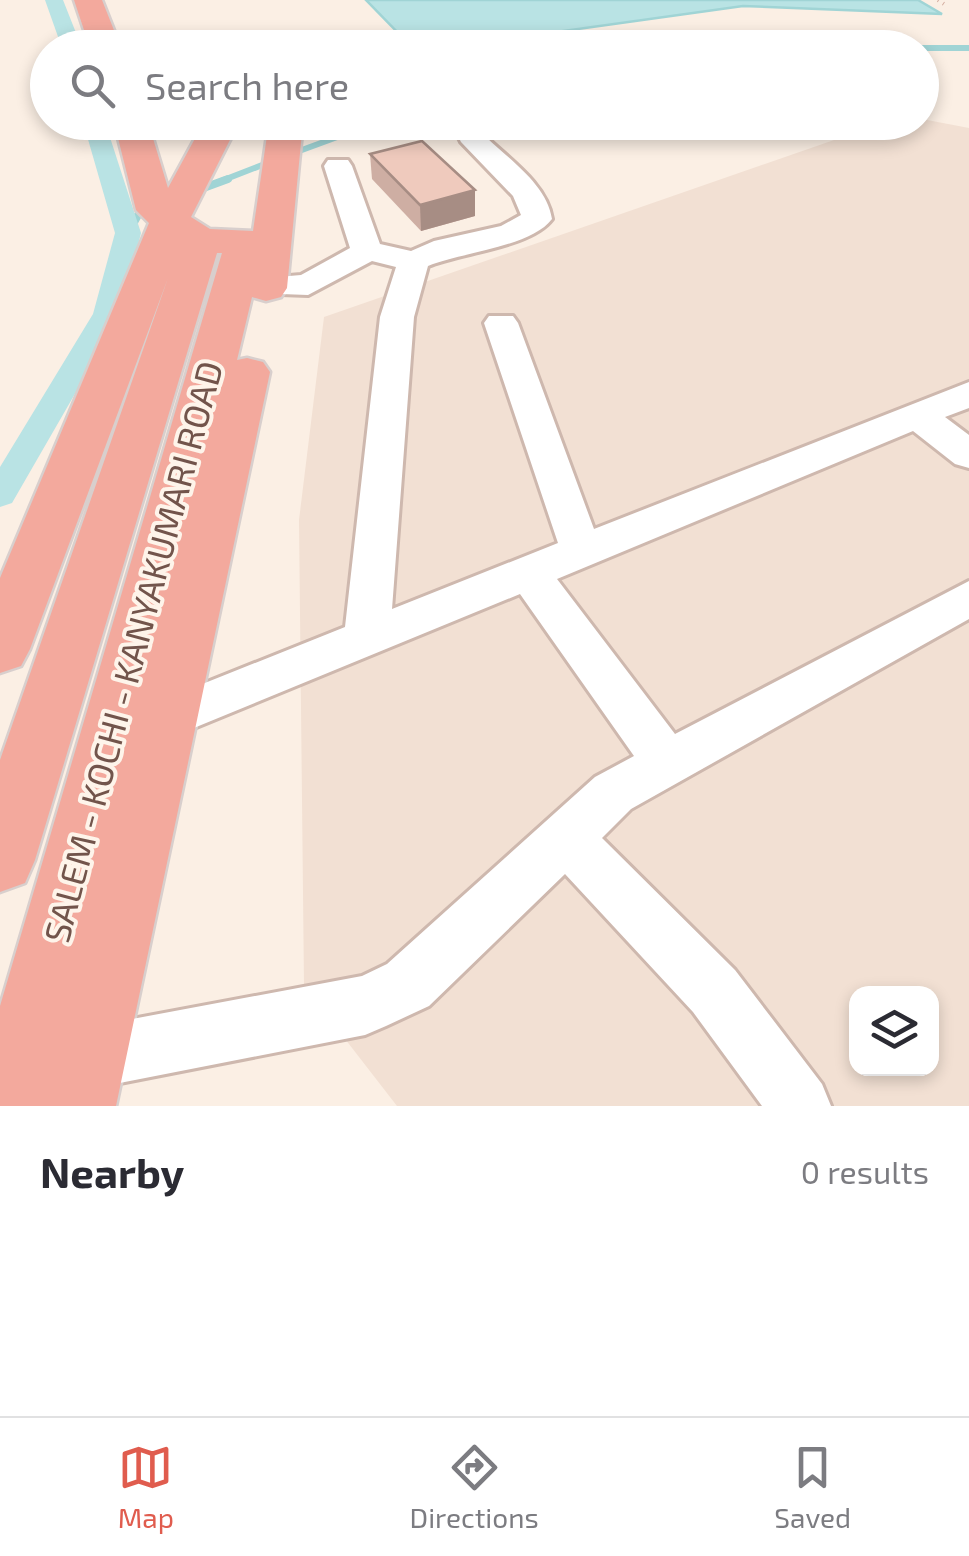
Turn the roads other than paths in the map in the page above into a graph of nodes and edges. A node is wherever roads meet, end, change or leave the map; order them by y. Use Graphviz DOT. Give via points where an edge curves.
graph roads {
  1 [pos="88,0"];
  2 [pos="99,30"];
  3 [pos="136,140"];
  4 [pos="222,140"];
  5 [pos="277,140"];
  6 [pos="474,140"];
  7 [pos="338,166"];
  8 [pos="221,247"];
  9 [pos="366,252"];
  10 [pos="414,261"];
  11 [pos="501,323"];
  12 [pos="969,394"];
  13 [pos="920,417"];
  14 [pos="969,455"];
  15 [pos="582,553"];
  16 [pos="529,574"];
  17 [pos="969,598"];
  18 [pos="8,602"];
  19 [pos="367,637"];
  20 [pos="0,649"];
  21 [pos="167,719"];
  22 [pos="668,764"];
  23 [pos="566,838"];
  24 [pos="0,860"];
  25 [pos="80,1082"];
  26 [pos="11,1106"];
  27 [pos="800,1106"];
  1 -- 2 [label="highway"];
  3 -- 8 [label="highway" via="155,210"];
  4 -- 8 [label="highway"];
  5 -- 8 [label="highway"];
  6 -- 10 [label="street" via="531,198 537,219"];
  7 -- 9 [label="street"];
  8 -- 9 [label="street" via="308,285"];
  8 -- 18 [label="highway"];
  8 -- 21 [label="highway"];
  8 -- 24 [label="highway, SALEM - KOCHI - KANYAKUMARI ROAD"];
  8 -- 26 [label="highway, SALEM - KOCHI - KANYAKUMARI ROAD"];
  9 -- 10 [label="street"];
  10 -- 19 [label="street" via="397,316"];
  11 -- 15 [label="street"];
  12 -- 13 [label="street"];
  13 -- 14 [label="street"];
  13 -- 15 [label="street"];
  15 -- 16 [label="street"];
  16 -- 19 [label="street"];
  16 -- 22 [label="street"];
  17 -- 22 [label="street"];
  18 -- 20 [label="highway"];
  19 -- 21 [label="street"];
  21 -- 25 [label="highway"];
  22 -- 23 [label="street" via="614,794"];
  23 -- 25 [label="street" via="408,984 366,1005"];
  23 -- 27 [label="street" via="714,991"];
}
